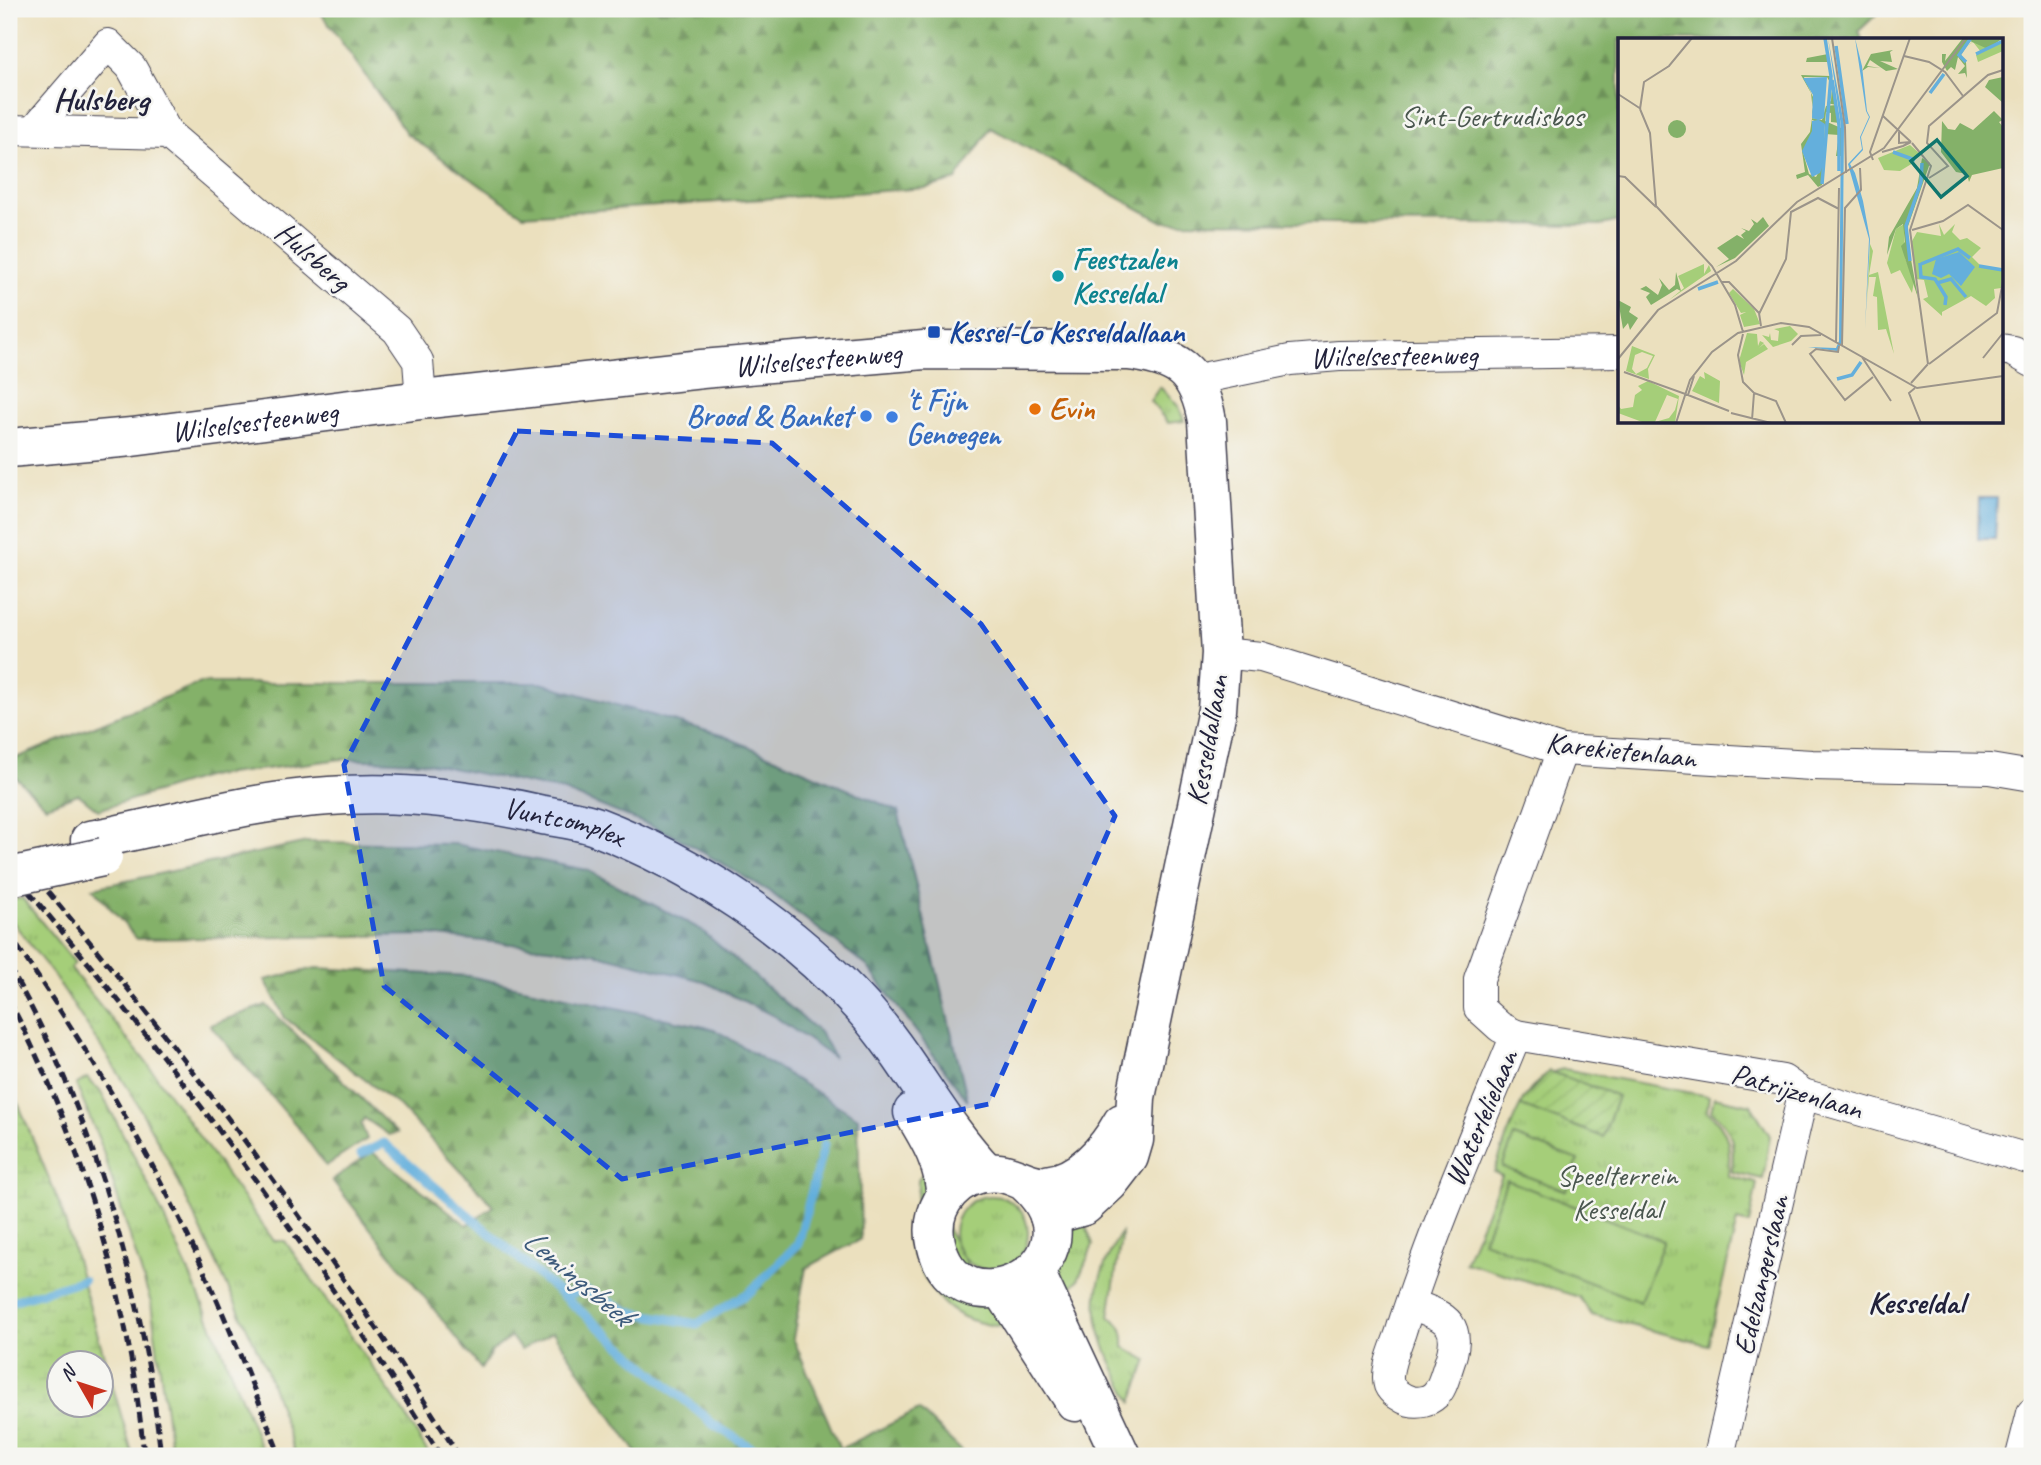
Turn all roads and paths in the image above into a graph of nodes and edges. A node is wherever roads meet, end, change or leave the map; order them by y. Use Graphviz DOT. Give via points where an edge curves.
graph roads {
  1 [pos="22,130"];
  2 [pos="169,134"];
  3 [pos="1618,352"];
  4 [pos="1193,380"];
  5 [pos="421,400"];
  6 [pos="9,448"];
  7 [pos="1221,653"];
  8 [pos="1562,750"];
  9 [pos="2032,776"];
  10 [pos="96,848"];
  11 [pos="9,860"];
  12 [pos="9,877"];
  13 [pos="1516,1035"];
  14 [pos="1804,1094"];
  15 [pos="1136,1097"];
  16 [pos="2032,1160"];
  17 [pos="986,1172"];
  18 [pos="1025,1182"];
  19 [pos="945,1197"];
  20 [pos="1049,1216"];
  21 [pos="1035,1272"];
  22 [pos="1002,1289"];
  23 [pos="1410,1304"];
  24 [pos="2032,1413"];
  25 [pos="1112,1456"];
  26 [pos="1121,1456"];
  27 [pos="1719,1456"];
  28 [pos="2021,1456"];
  1 -- 2 [label="street, Hulsberg"];
  1 -- 2 [label="street, Hulsberg" via="108,44 131,67"];
  2 -- 5 [label="street, Hulsberg" via="397,330 418,361"];
  3 -- 4 [label="street, Wilselsesteenweg" via="1339,356 1290,360"];
  4 -- 5 [label="street, Wilselsesteenweg" via="1177,364 1155,354 924,350"];
  4 -- 7 [label="street, Kesseldallaan" via="1207,421"];
  5 -- 6 [label="street, Wilselsesteenweg"];
  7 -- 8 [label="street, Karekietenlaan" via="1261,657"];
  7 -- 15 [label="street, Kesseldallaan" via="1217,710"];
  8 -- 9 [label="street, Karekietenlaan" via="1812,765 1990,769"];
  8 -- 13 [label="street, Waterlelielaan" via="1479,979 1479,1008"];
  10 -- 11 [label="street, Vuntcomplex"];
  10 -- 12 [label="street, Vuntcomplex, bridge"];
  10 -- 17 [label="street, Vuntcomplex" via="282,802 370,793 479,800 593,826 675,863 754,909 827,971 897,1049 961,1145"];
  10 -- 19 [label="street, Vuntcomplex" via="370,812 513,825 596,849 676,885 734,923 788,962 838,1010 880,1061 929,1138 945,1180"];
  13 -- 14 [label="street, Patrijzenlaan" via="1783,1080"];
  13 -- 23 [label="street, Waterlelielaan" via="1439,1217"];
  14 -- 16 [label="street, Patrijzenlaan"];
  14 -- 27 [label="street, Edelzangerslaan"];
  15 -- 18 [label="street, Kesseldallaan" via="1096,1160 1046,1185"];
  15 -- 20 [label="street, Kesseldallaan" via="1129,1157 1084,1206"];
  17 -- 18 [label="street, Kesseldallaan"];
  17 -- 19 [label="street" via="957,1184"];
  18 -- 20 [label="street" via="1038,1194"];
  19 -- 22 [label="street" via="935,1216 934,1234 943,1264 964,1283"];
  20 -- 21 [label="street" via="1048,1249"];
  21 -- 22 [label="street"];
  21 -- 26 [label="street"];
  22 -- 25 [label="street"];
  24 -- 28 [label="street"];
}
